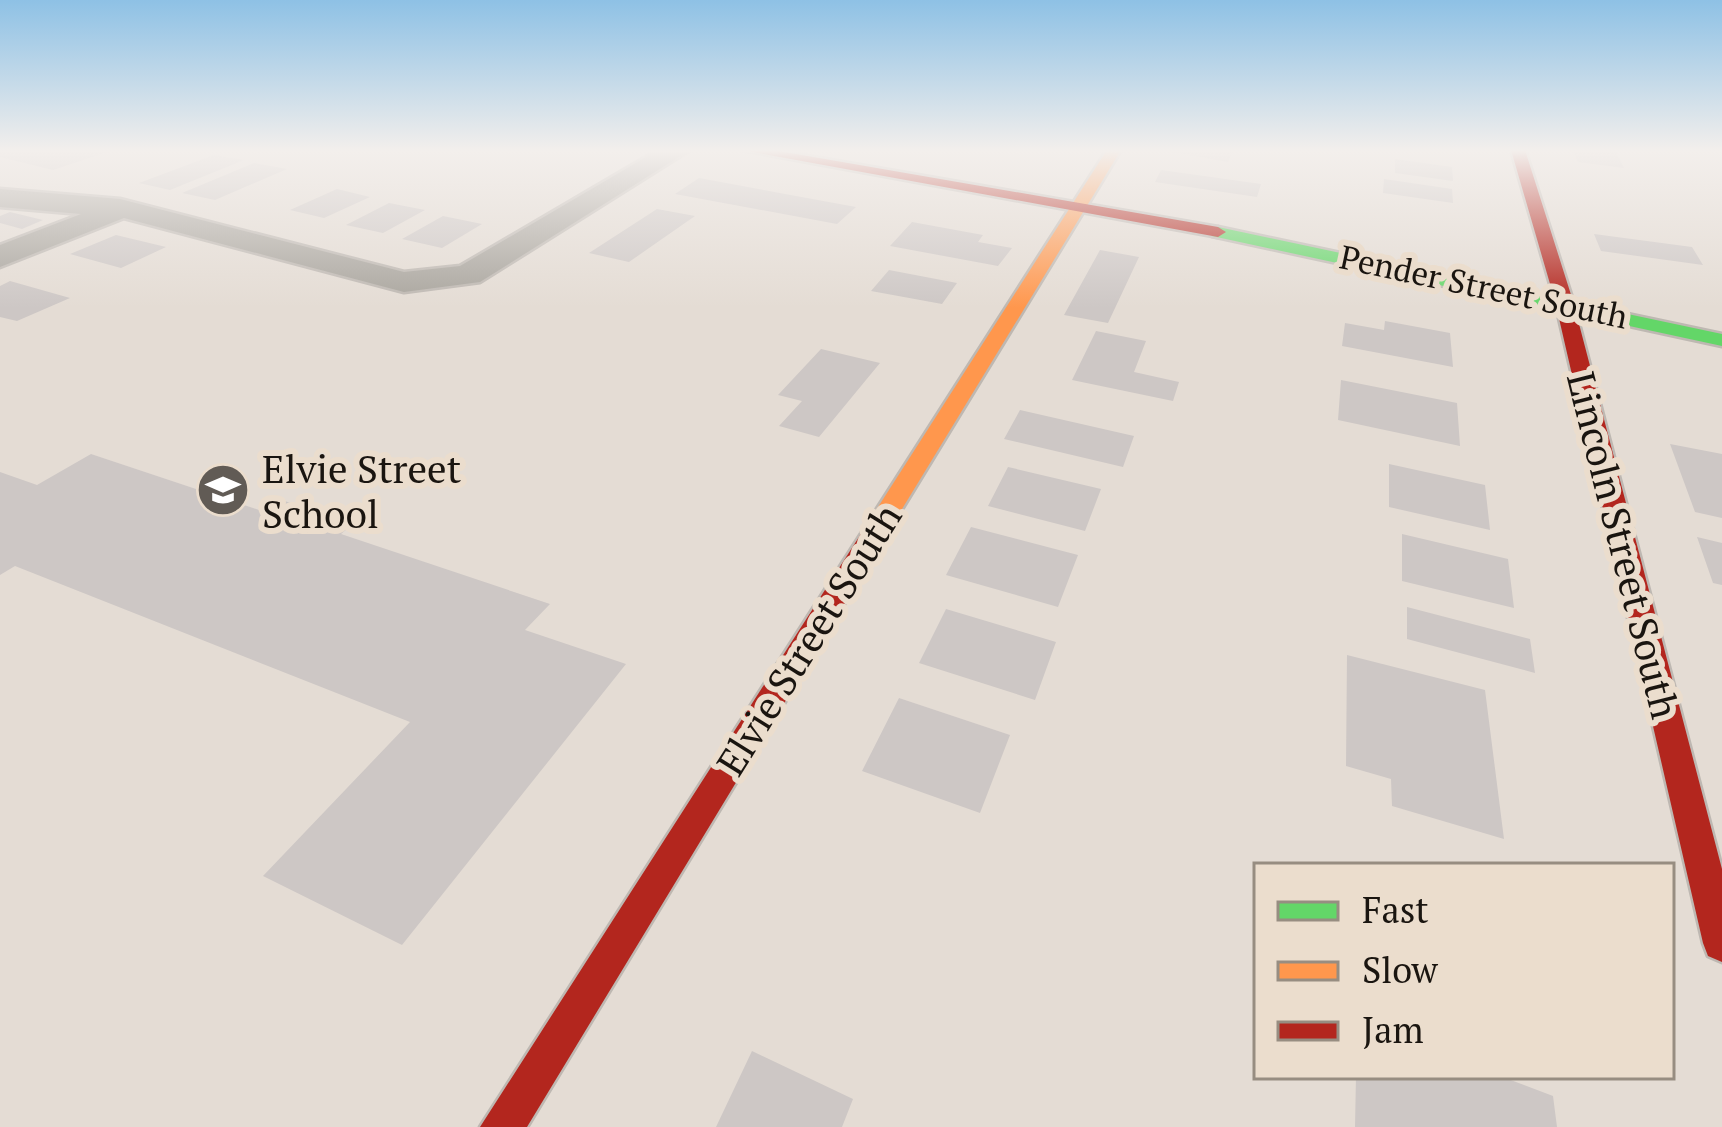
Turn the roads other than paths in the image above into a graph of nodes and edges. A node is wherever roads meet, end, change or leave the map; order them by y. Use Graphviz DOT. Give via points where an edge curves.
graph roads {
  1 [pos="55,203"];
  2 [pos="589,203"];
  3 [pos="1053,203"];
  4 [pos="1081,203"];
  5 [pos="1534,203"];
  6 [pos="1078,207"];
  7 [pos="120,208"];
  8 [pos="0,257"];
  9 [pos="1564,301"];
  10 [pos="1722,340"];
  11 [pos="1722,943"];
  12 [pos="502,1127"];
  1 -- 7 [label="street"];
  2 -- 7 [label="street" via="468,275 404,282"];
  3 -- 6 [label="street, Pender Street South"];
  4 -- 6 [label="street, Elvie Street South"];
  5 -- 9 [label="street, Lincoln Street South"];
  6 -- 9 [label="street, Pender Street South"];
  6 -- 12 [label="street, Elvie Street South"];
  7 -- 8 [label="street"];
  9 -- 10 [label="street, Pender Street South"];
  9 -- 11 [label="street, Lincoln Street South"];
}
